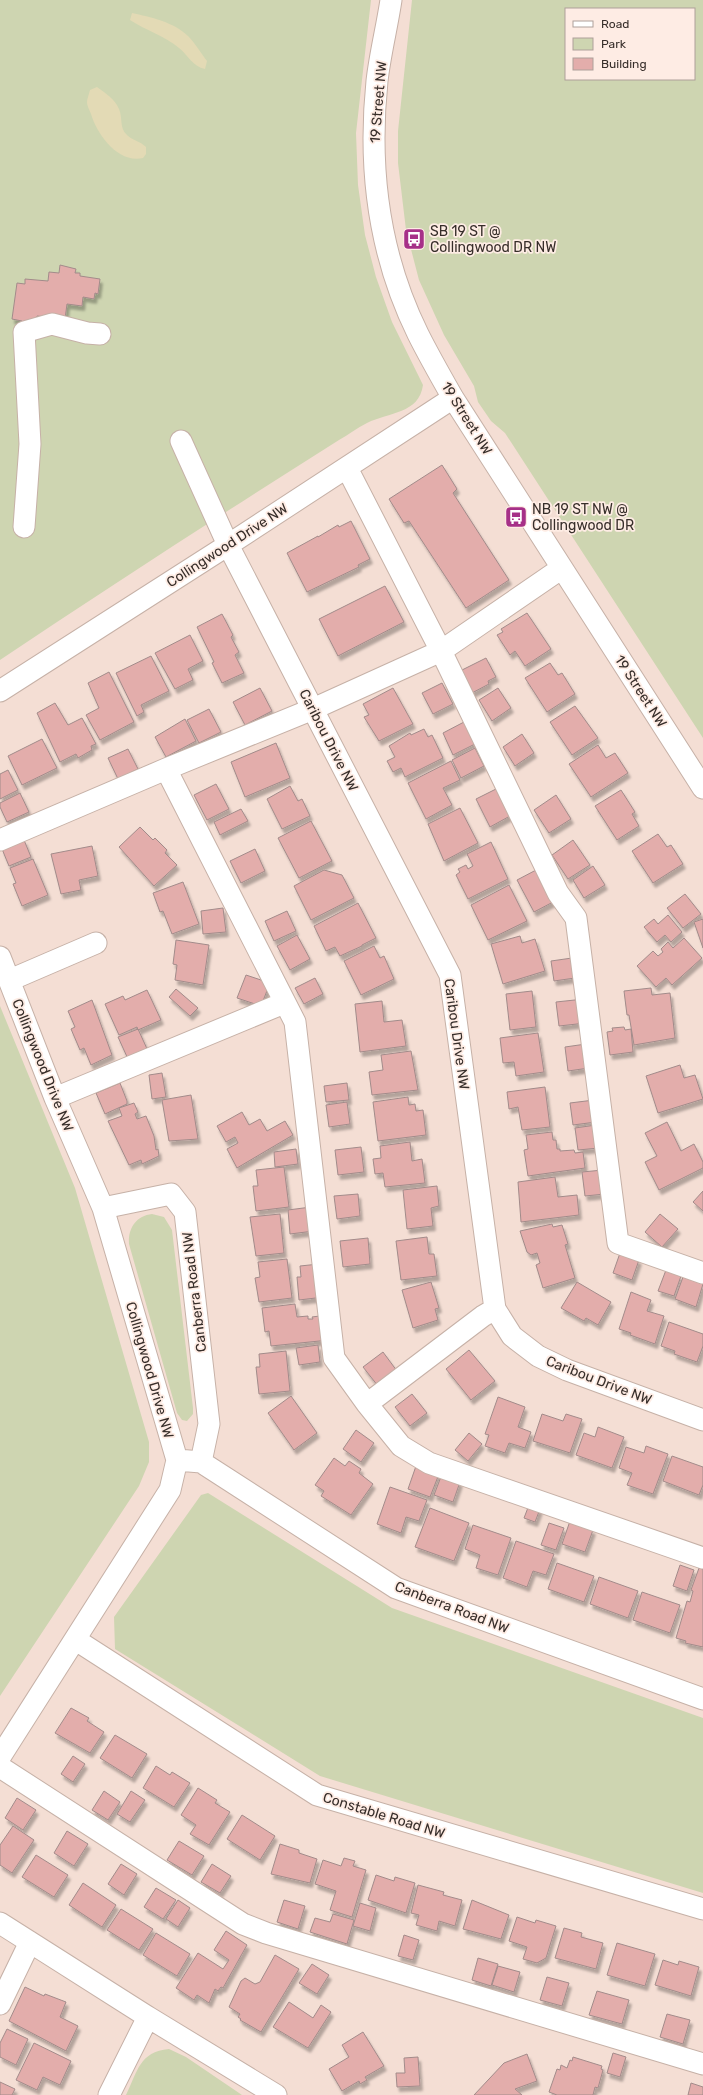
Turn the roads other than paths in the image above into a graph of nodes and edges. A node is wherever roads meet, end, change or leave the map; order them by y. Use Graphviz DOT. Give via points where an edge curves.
graph roads {
  1 [pos="391,0"];
  2 [pos="100,334"];
  3 [pos="453,398"];
  4 [pos="181,441"];
  5 [pos="347,468"];
  6 [pos="24,527"];
  7 [pos="228,545"];
  8 [pos="562,568"];
  9 [pos="441,651"];
  10 [pos="0,691"];
  11 [pos="313,709"];
  12 [pos="166,769"];
  13 [pos="703,788"];
  14 [pos="0,840"];
  15 [pos="96,943"];
  16 [pos="0,957"];
  17 [pos="10,980"];
  18 [pos="284,1003"];
  19 [pos="55,1098"];
  20 [pos="103,1208"];
  21 [pos="703,1273"];
  22 [pos="495,1309"];
  23 [pos="367,1404"];
  24 [pos="703,1420"];
  25 [pos="177,1460"];
  26 [pos="201,1462"];
  27 [pos="703,1558"];
  28 [pos="76,1640"];
  29 [pos="703,1699"];
  30 [pos="0,1757"];
  31 [pos="0,1767"];
  32 [pos="703,1909"];
  33 [pos="0,1923"];
  34 [pos="30,1942"];
  35 [pos="0,2004"];
  36 [pos="148,2017"];
  37 [pos="703,2064"];
  38 [pos="109,2095"];
  39 [pos="276,2095"];
  1 -- 3 [label="street, 19 Street NW" via="377,79 374,159 377,198 384,239 400,292 418,334"];
  2 -- 6 [label="street" via="87,334 52,324 24,332 30,444"];
  3 -- 5 [label="street, Collingwood Drive NW"];
  3 -- 8 [label="street, 19 Street NW"];
  4 -- 7 [label="street, Caribou Drive NW"];
  5 -- 7 [label="street, Collingwood Drive NW"];
  5 -- 9 [label="street"];
  7 -- 10 [label="street, Collingwood Drive NW"];
  7 -- 11 [label="street, Caribou Drive NW"];
  8 -- 9 [label="street"];
  8 -- 13 [label="street, 19 Street NW"];
  9 -- 11 [label="street"];
  9 -- 21 [label="street" via="558,893 576,918 618,1244"];
  11 -- 12 [label="street"];
  11 -- 22 [label="street, Caribou Drive NW" via="450,975"];
  12 -- 14 [label="street"];
  12 -- 18 [label="street"];
  15 -- 17 [label="street"];
  16 -- 17 [label="street, Collingwood Drive NW"];
  17 -- 19 [label="street, Collingwood Drive NW"];
  18 -- 19 [label="street"];
  18 -- 23 [label="street" via="295,1022 334,1358"];
  19 -- 20 [label="street, Collingwood Drive NW"];
  20 -- 25 [label="street, Collingwood Drive NW"];
  20 -- 26 [label="street, Canberra Road NW" via="171,1194 185,1212 209,1424"];
  22 -- 23 [label="street"];
  22 -- 24 [label="street, Caribou Drive NW" via="512,1336 538,1356 567,1370"];
  23 -- 27 [label="street" via="401,1446 429,1463"];
  25 -- 26 [label="street, Canberra Road NW"];
  25 -- 28 [label="street, Collingwood Drive NW" via="170,1490"];
  26 -- 29 [label="street, Canberra Road NW" via="396,1588"];
  28 -- 30 [label="street, Collingwood Drive NW"];
  28 -- 32 [label="street, Constable Road NW" via="318,1795"];
  31 -- 37 [label="street" via="243,1924"];
  33 -- 34 [label="street"];
  34 -- 35 [label="street"];
  34 -- 36 [label="street"];
  36 -- 38 [label="street"];
  36 -- 39 [label="street"];
}
